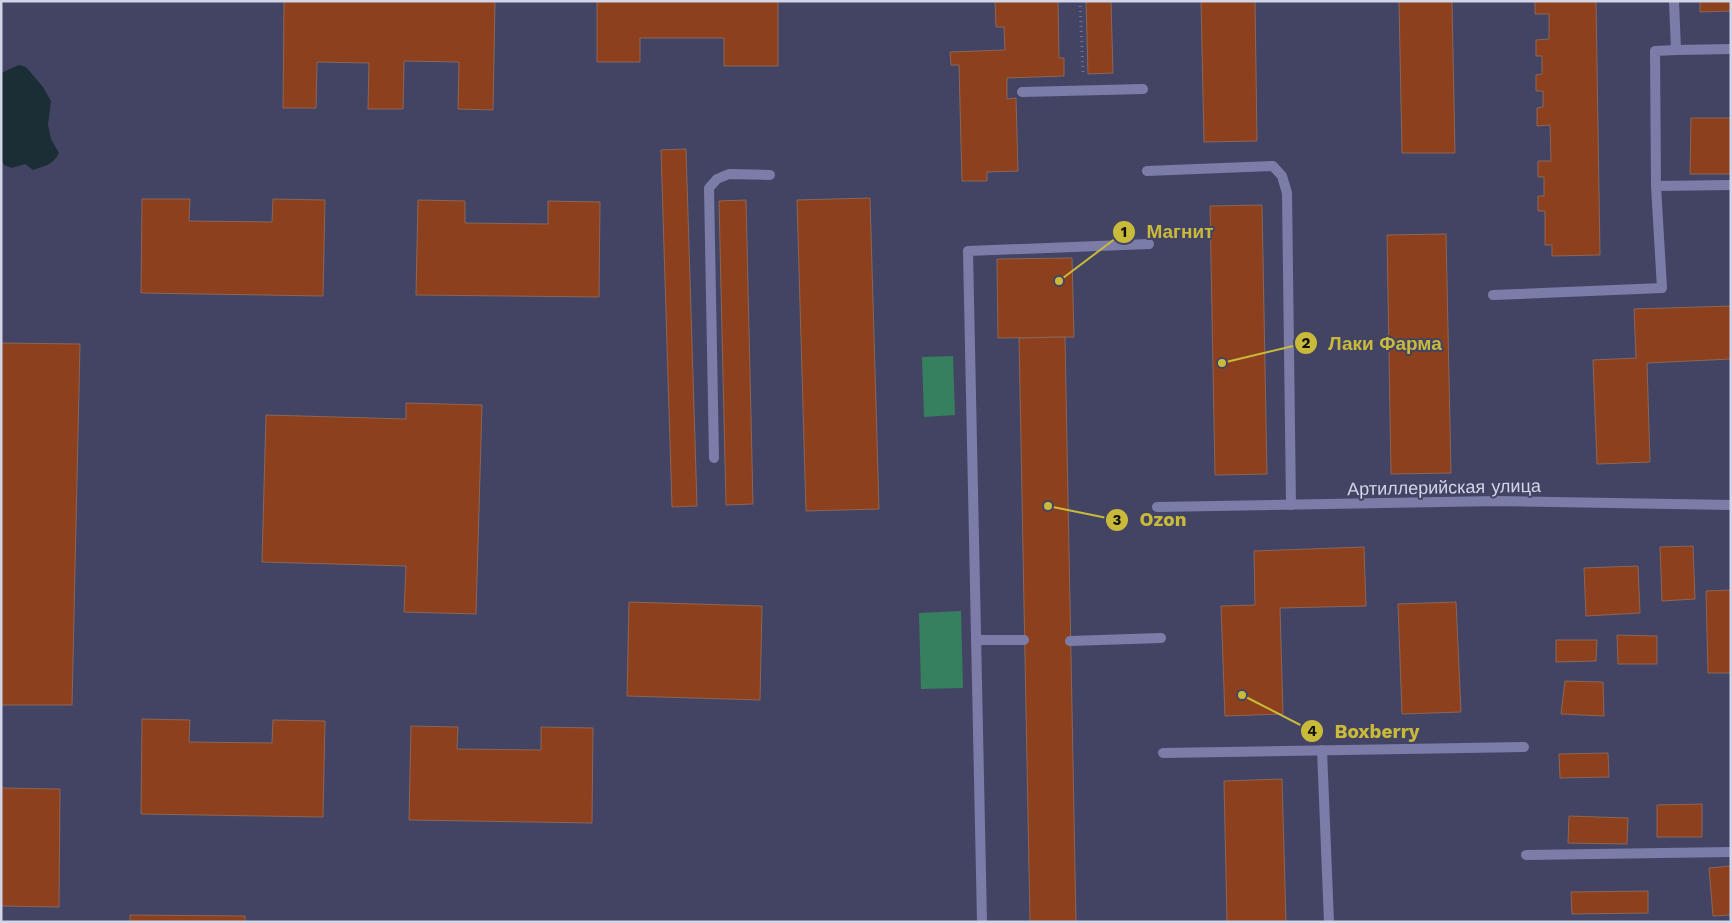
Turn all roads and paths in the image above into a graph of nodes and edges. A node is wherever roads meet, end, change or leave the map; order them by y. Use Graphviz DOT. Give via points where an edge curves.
graph roads {
  1 [pos="1080,1"];
  2 [pos="1674,1"];
  3 [pos="1731,49"];
  4 [pos="1676,50"];
  5 [pos="1083,75"];
  6 [pos="1142,89"];
  7 [pos="1022,92"];
  8 [pos="1146,171"];
  9 [pos="770,175"];
  10 [pos="1731,185"];
  11 [pos="1656,186"];
  12 [pos="1149,244"];
  13 [pos="1493,295"];
  14 [pos="714,458"];
  15 [pos="1731,504"];
  16 [pos="1291,505"];
  17 [pos="1157,507"];
  18 [pos="1161,638"];
  19 [pos="976,640"];
  20 [pos="1024,640"];
  21 [pos="1070,641"];
  22 [pos="1524,746"];
  23 [pos="1322,750"];
  24 [pos="1163,753"];
  25 [pos="1731,852"];
  26 [pos="1526,854"];
  27 [pos="982,922"];
  28 [pos="1329,922"];
  1 -- 5 [label="path"];
  2 -- 4 [label="street"];
  3 -- 4 [label="street"];
  4 -- 11 [label="street" via="1655,51"];
  6 -- 7 [label="street"];
  8 -- 16 [label="street" via="1273,166 1282,176 1287,193"];
  9 -- 14 [label="street" via="728,174 716,179 709,188"];
  10 -- 11 [label="street"];
  11 -- 13 [label="street" via="1662,288"];
  12 -- 19 [label="street" via="968,251"];
  15 -- 16 [label="street, Артиллерийская улица" via="1498,501"];
  16 -- 17 [label="street, Артиллерийская улица"];
  18 -- 21 [label="street"];
  19 -- 20 [label="street"];
  19 -- 27 [label="street"];
  22 -- 23 [label="street"];
  23 -- 24 [label="street"];
  23 -- 28 [label="street"];
  25 -- 26 [label="street"];
}
